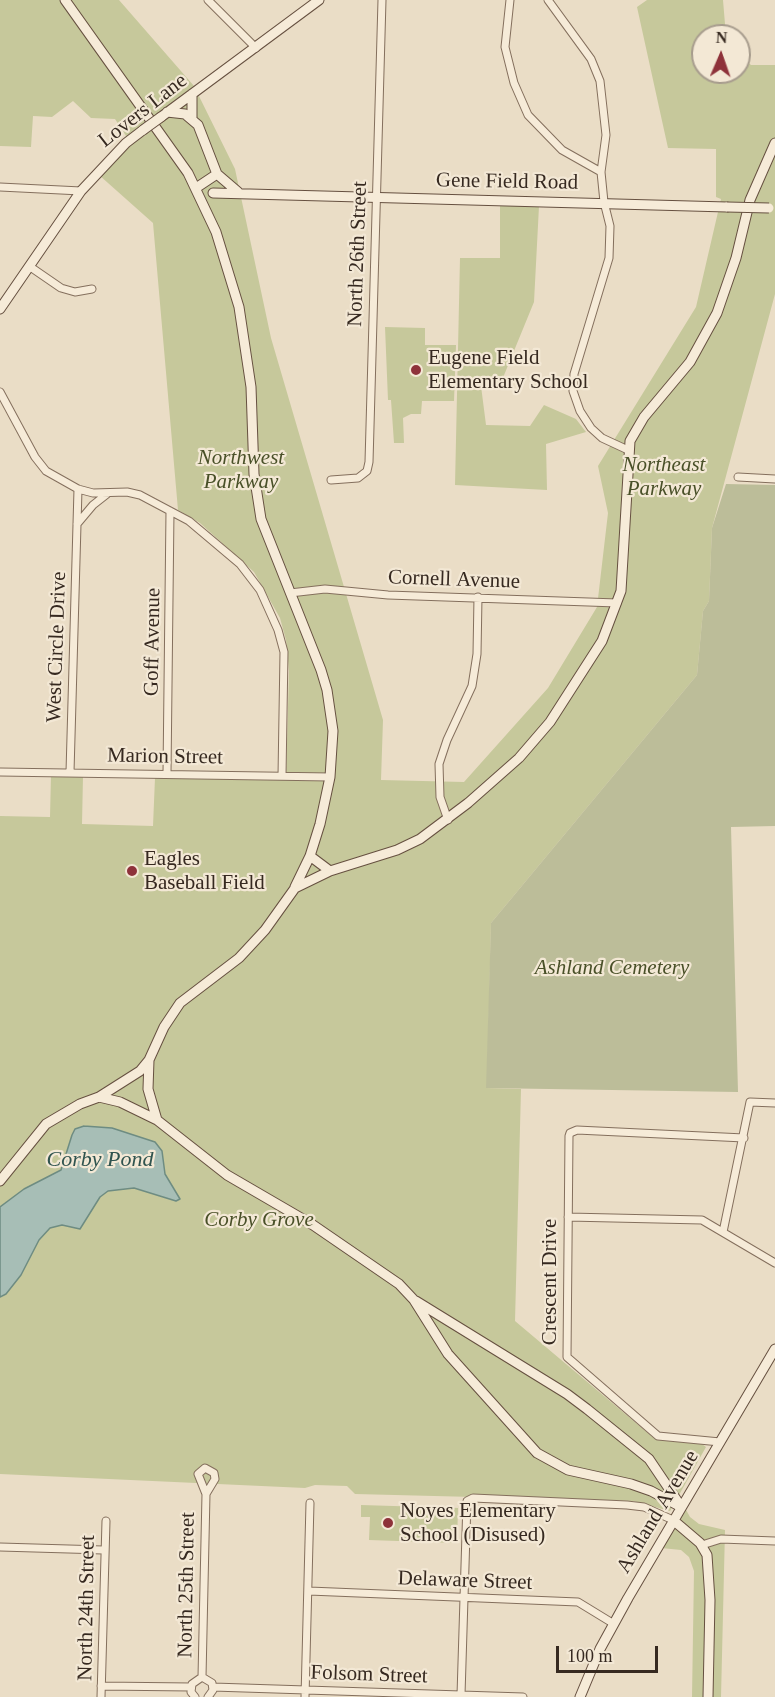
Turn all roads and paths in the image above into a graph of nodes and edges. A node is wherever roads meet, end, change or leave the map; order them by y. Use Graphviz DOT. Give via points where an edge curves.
graph roads {
  1 [pos="65,0"];
  2 [pos="208,0"];
  3 [pos="319,0"];
  4 [pos="382,0"];
  5 [pos="510,0"];
  6 [pos="548,0"];
  7 [pos="256,48"];
  8 [pos="192,94"];
  9 [pos="164,115"];
  10 [pos="192,118"];
  11 [pos="775,143"];
  12 [pos="601,172"];
  13 [pos="220,177"];
  14 [pos="0,187"];
  15 [pos="196,188"];
  16 [pos="81,191"];
  17 [pos="237,192"];
  18 [pos="213,193"];
  19 [pos="376,196"];
  20 [pos="201,198"];
  21 [pos="604,202"];
  22 [pos="772,208"];
  23 [pos="29,266"];
  24 [pos="92,289"];
  25 [pos="0,309"];
  26 [pos="0,392"];
  27 [pos="628,450"];
  28 [pos="738,477"];
  29 [pos="775,479"];
  30 [pos="331,480"];
  31 [pos="78,489"];
  32 [pos="108,493"];
  33 [pos="170,511"];
  34 [pos="77,524"];
  35 [pos="290,593"];
  36 [pos="478,597"];
  37 [pos="617,603"];
  38 [pos="0,772"];
  39 [pos="70,772"];
  40 [pos="167,773"];
  41 [pos="282,776"];
  42 [pos="330,777"];
  43 [pos="448,820"];
  44 [pos="310,856"];
  45 [pos="330,871"];
  46 [pos="295,888"];
  47 [pos="149,1060"];
  48 [pos="99,1097"];
  49 [pos="775,1103"];
  50 [pos="157,1120"];
  51 [pos="744,1138"];
  52 [pos="0,1181"];
  53 [pos="568,1217"];
  54 [pos="723,1232"];
  55 [pos="775,1263"];
  56 [pos="414,1300"];
  57 [pos="775,1349"];
  58 [pos="720,1442"];
  59 [pos="206,1494"];
  60 [pos="310,1503"];
  61 [pos="681,1507"];
  62 [pos="673,1520"];
  63 [pos="106,1521"];
  64 [pos="775,1541"];
  65 [pos="702,1545"];
  66 [pos="0,1547"];
  67 [pos="103,1550"];
  68 [pos="309,1591"];
  69 [pos="463,1598"];
  70 [pos="614,1624"];
  71 [pos="202,1677"];
  72 [pos="101,1686"];
  73 [pos="191,1687"];
  74 [pos="213,1687"];
  75 [pos="305,1693"];
  76 [pos="461,1695"];
  77 [pos="101,1697"];
  78 [pos="195,1697"];
  79 [pos="208,1697"];
  80 [pos="524,1697"];
  81 [pos="580,1697"];
  82 [pos="708,1697"];
  1 -- 15 [label="street" via="172,148"];
  2 -- 7 [label="street"];
  3 -- 7 [label="street, Lovers Lane"];
  4 -- 19 [label="street, North 26th Street"];
  5 -- 12 [label="street" via="505,48 528,116 562,150"];
  6 -- 12 [label="street" via="591,59 600,81 606,135"];
  7 -- 8 [label="street, Lovers Lane"];
  8 -- 9 [label="street, Lovers Lane"];
  8 -- 10 [label="street"];
  9 -- 10 [label="street" via="183,114"];
  9 -- 16 [label="street, Lovers Lane, bridge" via="120,148"];
  10 -- 13 [label="street" via="202,132"];
  11 -- 27 [label="street" via="750,200 717,313 690,362 644,417"];
  12 -- 21 [label="street"];
  13 -- 15 [label="street"];
  13 -- 17 [label="street"];
  13 -- 18 [label="street"];
  14 -- 16 [label="street"];
  15 -- 20 [label="street"];
  16 -- 23 [label="street, Lovers Lane"];
  17 -- 18 [label="street, Gene Field Road"];
  17 -- 19 [label="street, Gene Field Road"];
  18 -- 20 [label="street"];
  19 -- 21 [label="street, Gene Field Road"];
  19 -- 30 [label="street, North 26th Street" via="369,462 367,471 358,478"];
  20 -- 35 [label="street" via="222,249 239,307 251,387 258,501 267,541"];
  21 -- 22 [label="street, Gene Field Road, bridge"];
  21 -- 27 [label="street" via="610,226 609,258 574,374 573,391 591,428"];
  23 -- 24 [label="street" via="61,288 75,292"];
  23 -- 25 [label="street, Lovers Lane"];
  26 -- 31 [label="street" via="46,471"];
  27 -- 37 [label="street" via="624,570"];
  28 -- 29 [label="street"];
  31 -- 32 [label="street"];
  31 -- 34 [label="street, West Circle Drive"];
  32 -- 33 [label="street" via="140,495"];
  32 -- 34 [label="street"];
  33 -- 40 [label="street, Goff Avenue"];
  33 -- 41 [label="street" via="207,535 240,564 270,610 284,652"];
  34 -- 39 [label="street, West Circle Drive"];
  35 -- 36 [label="street, Cornell Avenue" via="326,589"];
  35 -- 42 [label="street" via="327,690 333,731"];
  36 -- 37 [label="street, Cornell Avenue"];
  36 -- 43 [label="street" via="472,686 439,764 440,796"];
  37 -- 43 [label="street" via="602,641 550,722 519,758"];
  38 -- 39 [label="street, Marion Street"];
  39 -- 40 [label="street, Marion Street"];
  40 -- 41 [label="street, Marion Street"];
  41 -- 42 [label="street, Marion Street"];
  42 -- 44 [label="street"];
  43 -- 45 [label="street" via="397,850"];
  44 -- 45 [label="street"];
  44 -- 46 [label="street"];
  45 -- 46 [label="street"];
  46 -- 47 [label="street" via="239,958 180,1003"];
  47 -- 48 [label="street" via="140,1071"];
  47 -- 50 [label="street" via="148,1089"];
  48 -- 50 [label="street" via="120,1102"];
  48 -- 52 [label="street" via="46,1124"];
  49 -- 51 [label="street" via="750,1102"];
  50 -- 56 [label="street" via="227,1175 313,1225 399,1284"];
  51 -- 53 [label="street, Crescent Drive" via="570,1132"];
  51 -- 54 [label="street"];
  53 -- 54 [label="street" via="693,1219"];
  53 -- 58 [label="street, Crescent Drive" via="567,1357 658,1436"];
  54 -- 55 [label="street"];
  56 -- 61 [label="street, Crescent Drive" via="587,1409 649,1459"];
  56 -- 61 [label="street" via="448,1354 537,1453 568,1470 651,1491"];
  57 -- 58 [label="street, Ashland Avenue"];
  58 -- 61 [label="street, Ashland Avenue"];
  59 -- 71 [label="street, North 25th Street"];
  60 -- 68 [label="street"];
  61 -- 62 [label="street, Ashland Avenue"];
  62 -- 65 [label="street"];
  62 -- 69 [label="street" via="644,1507 627,1505 467,1500"];
  62 -- 70 [label="street, Ashland Avenue"];
  63 -- 67 [label="street, North 24th Street"];
  64 -- 65 [label="street" via="721,1539"];
  65 -- 82 [label="street" via="708,1564 710,1600"];
  66 -- 67 [label="street"];
  67 -- 72 [label="street, North 24th Street"];
  68 -- 69 [label="street, Delaware Street"];
  68 -- 75 [label="street"];
  69 -- 70 [label="street, Delaware Street" via="578,1602"];
  69 -- 76 [label="street"];
  70 -- 81 [label="street, Ashland Avenue"];
  71 -- 73 [label="street" via="193,1681"];
  71 -- 74 [label="street" via="210,1680"];
  72 -- 73 [label="street"];
  72 -- 77 [label="street, North 24th Street"];
  73 -- 78 [label="street"];
  74 -- 75 [label="street, Folsom Street"];
  74 -- 79 [label="street"];
  75 -- 76 [label="street, Folsom Street"];
  76 -- 80 [label="street, Folsom Street"];
}
